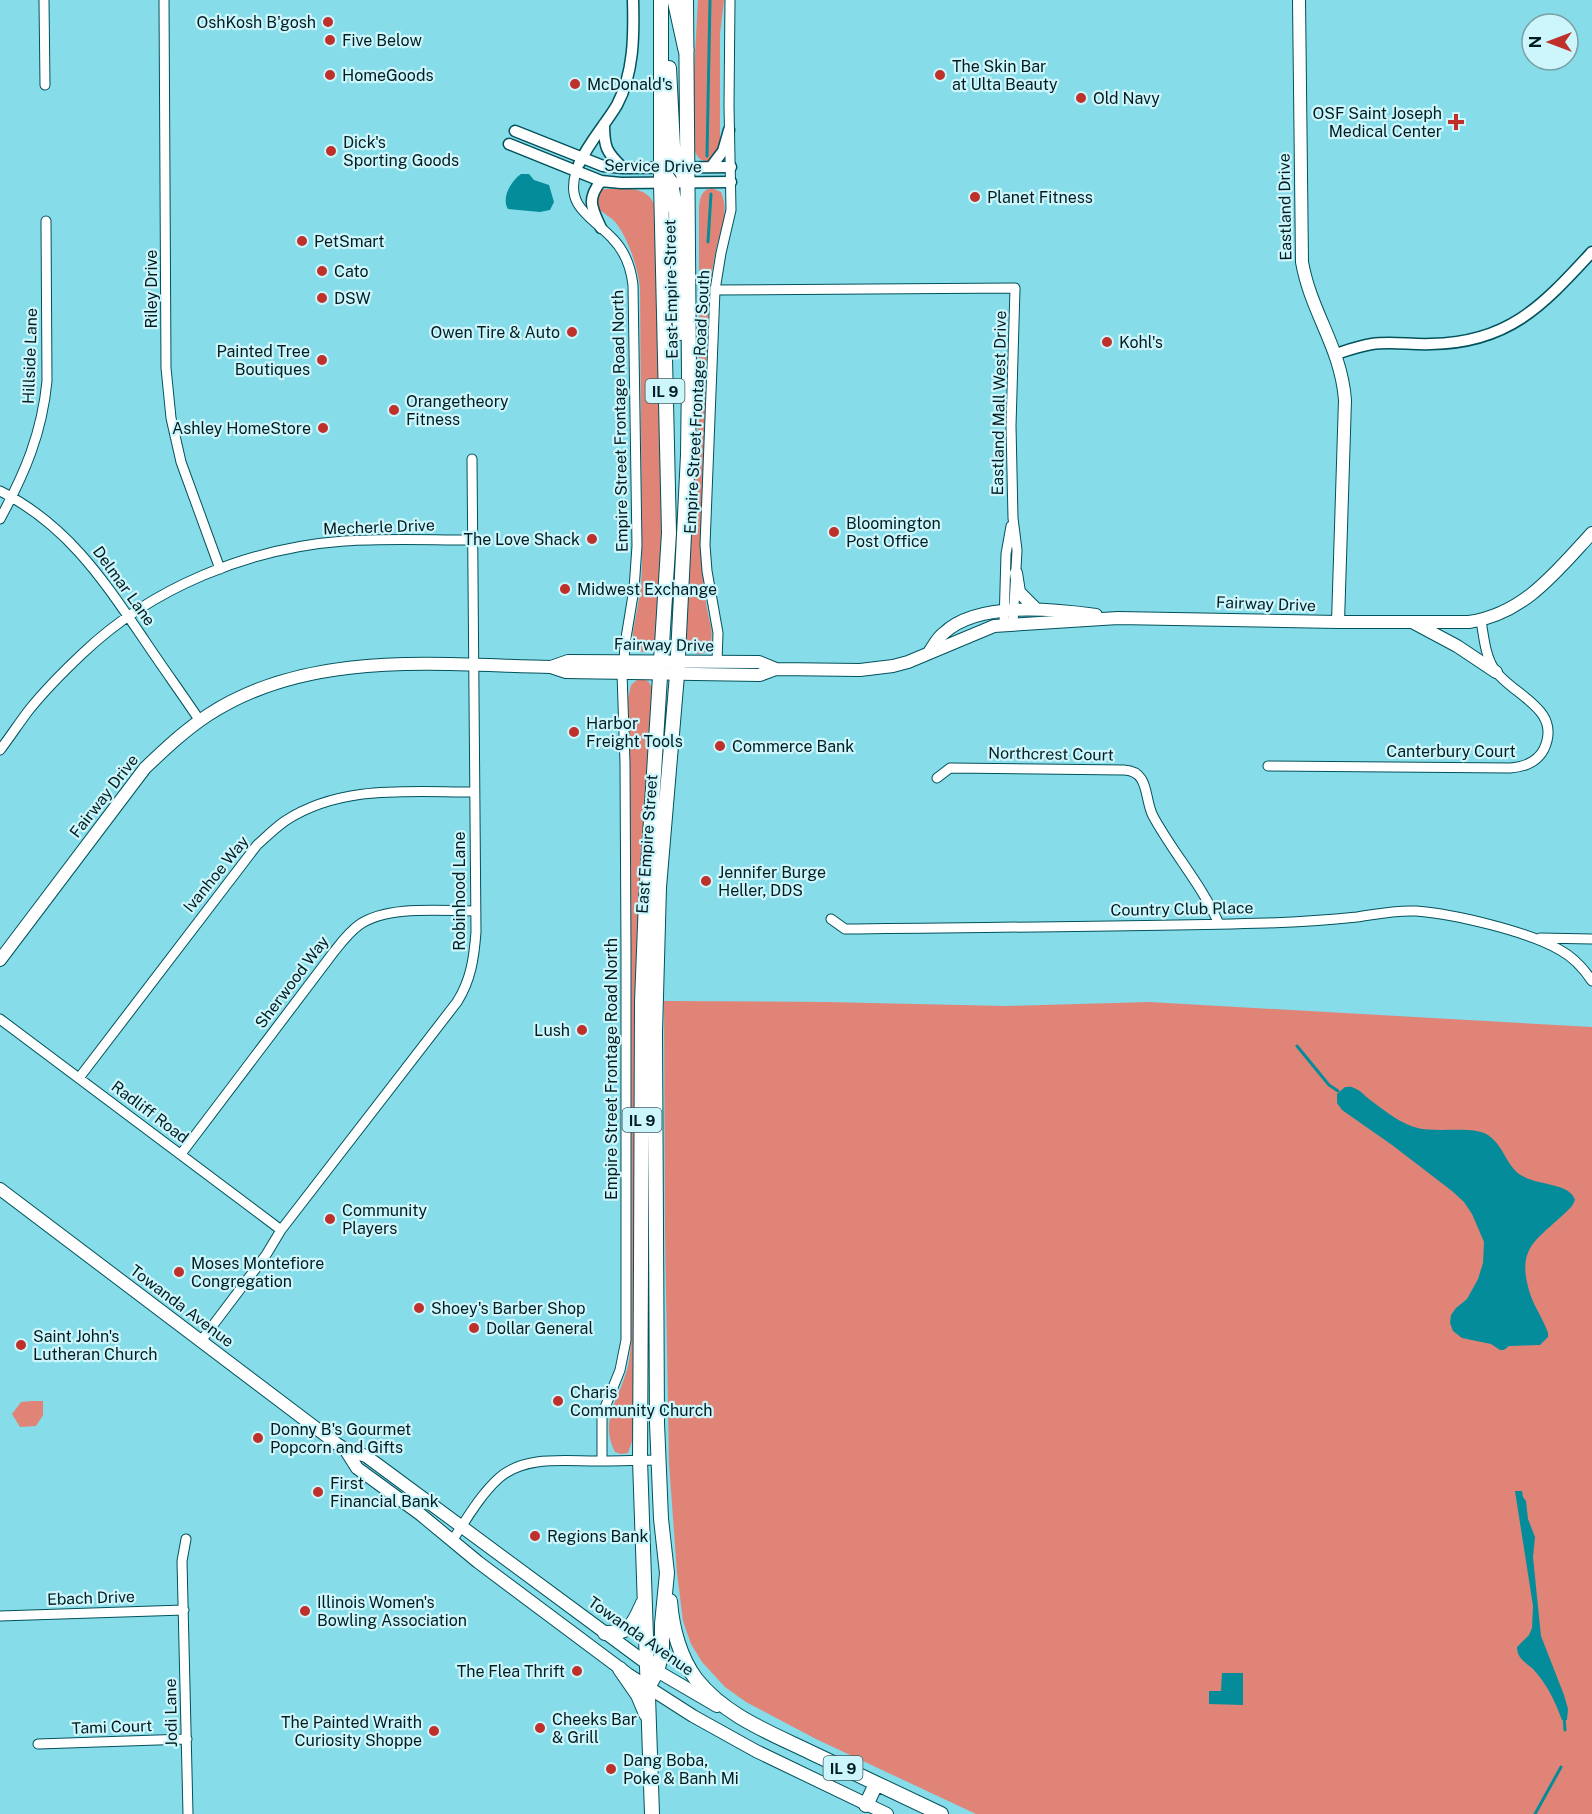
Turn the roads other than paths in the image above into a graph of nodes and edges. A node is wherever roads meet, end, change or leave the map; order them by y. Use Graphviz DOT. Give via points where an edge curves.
graph roads {
  1 [pos="44,0"];
  2 [pos="164,0"];
  3 [pos="633,0"];
  4 [pos="661,0"];
  5 [pos="730,0"];
  6 [pos="1299,0"];
  7 [pos="684,1"];
  8 [pos="661,31"];
  9 [pos="686,50"];
  10 [pos="45,85"];
  11 [pos="604,123"];
  12 [pos="514,130"];
  13 [pos="729,130"];
  14 [pos="509,144"];
  15 [pos="582,158"];
  16 [pos="711,167"];
  17 [pos="731,167"];
  18 [pos="623,168"];
  19 [pos="661,168"];
  20 [pos="683,168"];
  21 [pos="576,172"];
  22 [pos="601,181"];
  23 [pos="731,182"];
  24 [pos="666,183"];
  25 [pos="687,183"];
  26 [pos="46,221"];
  27 [pos="601,228"];
  28 [pos="1592,252"];
  29 [pos="715,290"];
  30 [pos="1336,354"];
  31 [pos="689,375"];
  32 [pos="472,459"];
  33 [pos="0,491"];
  34 [pos="12,497"];
  35 [pos="1012,518"];
  36 [pos="0,519"];
  37 [pos="1592,533"];
  38 [pos="471,540"];
  39 [pos="220,569"];
  40 [pos="1016,573"];
  41 [pos="1036,609"];
  42 [pos="1009,610"];
  43 [pos="128,616"];
  44 [pos="1118,618"];
  45 [pos="1481,621"];
  46 [pos="1338,622"];
  47 [pos="1412,623"];
  48 [pos="1009,624"];
  49 [pos="929,653"];
  50 [pos="717,662"];
  51 [pos="472,665"];
  52 [pos="623,667"];
  53 [pos="662,667"];
  54 [pos="677,668"];
  55 [pos="776,669"];
  56 [pos="1496,672"];
  57 [pos="200,722"];
  58 [pos="0,750"];
  59 [pos="1268,766"];
  60 [pos="937,777"];
  61 [pos="474,792"];
  62 [pos="475,911"];
  63 [pos="831,919"];
  64 [pos="1219,924"];
  65 [pos="1534,938"];
  66 [pos="1592,939"];
  67 [pos="0,960"];
  68 [pos="1592,981"];
  69 [pos="0,1019"];
  70 [pos="79,1078"];
  71 [pos="181,1154"];
  72 [pos="0,1190"];
  73 [pos="282,1230"];
  74 [pos="201,1341"];
  75 [pos="345,1449"];
  76 [pos="640,1460"];
  77 [pos="659,1460"];
  78 [pos="602,1461"];
  79 [pos="462,1526"];
  80 [pos="186,1539"];
  81 [pos="452,1541"];
  82 [pos="667,1573"];
  83 [pos="645,1599"];
  84 [pos="184,1610"];
  85 [pos="0,1616"];
  86 [pos="605,1633"];
  87 [pos="652,1667"];
  88 [pos="620,1669"];
  89 [pos="648,1688"];
  90 [pos="649,1720"];
  91 [pos="745,1720"];
  92 [pos="187,1739"];
  93 [pos="38,1744"];
  94 [pos="876,1784"];
  95 [pos="866,1804"];
  96 [pos="188,1814"];
  97 [pos="652,1814"];
  98 [pos="887,1814"];
  99 [pos="941,1814"];
  1 -- 10 [label="street"];
  2 -- 39 [label="street, Riley Drive" via="166,368 181,462"];
  3 -- 11 [label="street, Empire Street Frontage Road North" via="628,75"];
  4 -- 8 [label="main road, East Empire Street / IL 9"];
  5 -- 13 [label="street, Empire Street Frontage Road South"];
  6 -- 30 [label="main road, Eastland Drive" via="1302,262 1313,304"];
  7 -- 9 [label="highway"];
  8 -- 19 [label="main road, East Empire Street / IL 9"];
  8 -- 20 [label="main road" via="667,43 675,159"];
  9 -- 20 [label="main road, East Empire Street / IL 9"];
  11 -- 15 [label="street, Empire Street Frontage Road North"];
  11 -- 18 [label="street" via="609,155"];
  12 -- 15 [label="street, Service Drive"];
  13 -- 16 [label="street" via="723,151"];
  13 -- 17 [label="street, Empire Street Frontage Road South"];
  14 -- 21 [label="street, Service Drive"];
  15 -- 18 [label="street, Service Drive"];
  15 -- 21 [label="street, Empire Street Frontage Road North"];
  16 -- 17 [label="street, Service Drive"];
  16 -- 20 [label="street, Service Drive"];
  17 -- 23 [label="street, Empire Street Frontage Road South"];
  18 -- 19 [label="street, Service Drive"];
  19 -- 20 [label="street, Service Drive"];
  19 -- 24 [label="main road, East Empire Street / IL 9"];
  20 -- 25 [label="main road, East Empire Street / IL 9"];
  21 -- 22 [label="street, Service Drive"];
  21 -- 27 [label="street, Empire Street Frontage Road North" via="573,186 578,206"];
  22 -- 24 [label="street, Service Drive"];
  22 -- 27 [label="street" via="591,197 591,207"];
  23 -- 25 [label="street, Service Drive"];
  23 -- 29 [label="street, Empire Street Frontage Road South" via="730,219"];
  24 -- 25 [label="street, Service Drive"];
  24 -- 31 [label="main road" via="676,212 680,354"];
  24 -- 53 [label="main road, East Empire Street / IL 9" via="669,533"];
  25 -- 31 [label="main road, East Empire Street / IL 9"];
  26 -- 34 [label="street, Hillside Lane" via="45,399 37,440"];
  27 -- 52 [label="street, Empire Street Frontage Road North" via="624,257 634,297 637,546"];
  28 -- 30 [label="street" via="1537,308 1490,335 1447,344 1372,344"];
  29 -- 35 [label="street, Eastland Mall West Drive" via="1015,288"];
  29 -- 50 [label="street, Empire Street Frontage Road South" via="705,545 718,633"];
  30 -- 46 [label="main road, Eastland Drive" via="1345,407"];
  31 -- 54 [label="main road, East Empire Street / IL 9"];
  32 -- 38 [label="street, Robinhood Lane"];
  33 -- 34 [label="street, Delmar Lane"];
  34 -- 36 [label="street, Hillside Lane"];
  34 -- 43 [label="street, Delmar Lane" via="62,532"];
  35 -- 40 [label="street, Eastland Mall West Drive"];
  35 -- 42 [label="street, Eastland Mall West Drive" via="1006,554"];
  37 -- 45 [label="main road, Fairway Drive" via="1530,596"];
  38 -- 39 [label="street, Mecherle Drive" via="318,544 270,553"];
  38 -- 51 [label="street, Robinhood Lane"];
  39 -- 43 [label="street, Mecherle Drive"];
  40 -- 41 [label="main road" via="1019,592"];
  40 -- 42 [label="street, Eastland Mall West Drive"];
  41 -- 42 [label="main road, Fairway Drive"];
  41 -- 44 [label="main road, Fairway Drive"];
  42 -- 48 [label="street, Eastland Mall West Drive"];
  42 -- 49 [label="main road, Fairway Drive" via="981,615 952,627"];
  43 -- 57 [label="street, Delmar Lane"];
  43 -- 58 [label="street, Mecherle Drive" via="69,666"];
  44 -- 46 [label="main road, Fairway Drive"];
  44 -- 48 [label="main road, Fairway Drive"];
  45 -- 47 [label="main road, Fairway Drive"];
  45 -- 56 [label="street, Canterbury Court" via="1488,660"];
  46 -- 47 [label="main road, Fairway Drive"];
  47 -- 56 [label="main road"];
  48 -- 49 [label="main road, Fairway Drive" via="983,630"];
  49 -- 55 [label="main road, Fairway Drive" via="908,662 860,670"];
  50 -- 54 [label="main road, Fairway Drive"];
  50 -- 55 [label="main road, Fairway Drive" via="759,662"];
  51 -- 52 [label="main road, Fairway Drive" via="551,667 566,672"];
  51 -- 57 [label="main road, Fairway Drive" via="333,669 274,683"];
  51 -- 61 [label="street, Robinhood Lane"];
  52 -- 53 [label="main road, Fairway Drive"];
  52 -- 78 [label="street, Empire Street Frontage Road North" via="626,1340 620,1370 602,1415"];
  53 -- 54 [label="main road, Fairway Drive"];
  53 -- 76 [label="main road, East Empire Street / IL 9" via="642,1002"];
  54 -- 55 [label="main road, Fairway Drive" via="760,675"];
  54 -- 77 [label="main road, East Empire Street / IL 9" via="655,973"];
  56 -- 59 [label="street, Canterbury Court" via="1536,706 1547,724 1544,748 1526,765"];
  57 -- 67 [label="main road, Fairway Drive" via="145,768"];
  60 -- 64 [label="street, Northcrest Court" via="950,768 1136,772 1144,781 1153,816 1211,905"];
  61 -- 62 [label="street, Robinhood Lane"];
  61 -- 70 [label="street, Ivanhoe Way" via="373,792 326,801 285,821 257,845"];
  62 -- 71 [label="street, Sherwood Way" via="391,914 358,926 333,953"];
  62 -- 73 [label="street, Robinhood Lane" via="473,963 459,997"];
  63 -- 64 [label="street, Country Club Place" via="845,929"];
  64 -- 65 [label="street, Country Club Place" via="1416,911"];
  65 -- 66 [label="street, Country Club Place"];
  65 -- 68 [label="street, Country Club Place" via="1561,950"];
  69 -- 70 [label="street, Radliff Road"];
  70 -- 71 [label="street, Radliff Road"];
  71 -- 73 [label="street, Radliff Road"];
  72 -- 74 [label="main road, Towanda Avenue"];
  73 -- 74 [label="street, Robinhood Lane"];
  74 -- 75 [label="main road, Towanda Avenue"];
  75 -- 79 [label="main road, Towanda Avenue" via="366,1455"];
  75 -- 81 [label="main road, Towanda Avenue" via="357,1468"];
  76 -- 77 [label="street"];
  76 -- 78 [label="street"];
  76 -- 83 [label="main road, East Empire Street / IL 9"];
  77 -- 82 [label="main road, East Empire Street / IL 9"];
  78 -- 79 [label="street" via="540,1462 516,1467 499,1478"];
  79 -- 81 [label="street"];
  79 -- 86 [label="main road, Towanda Avenue"];
  80 -- 84 [label="street, Jodi Lane" via="182,1561"];
  81 -- 88 [label="main road, Towanda Avenue"];
  82 -- 87 [label="main road, East Empire Street / IL 9" via="662,1653"];
  82 -- 91 [label="main road, IL 9" via="675,1631 695,1678"];
  83 -- 86 [label="main road" via="634,1624 622,1633"];
  83 -- 87 [label="main road, East Empire Street / IL 9"];
  84 -- 85 [label="street, Ebach Drive"];
  84 -- 92 [label="street, Jodi Lane"];
  86 -- 87 [label="main road, Towanda Avenue"];
  87 -- 89 [label="main road, East Empire Street / IL 9"];
  87 -- 91 [label="main road, Towanda Avenue"];
  88 -- 89 [label="main road, Towanda Avenue"];
  88 -- 90 [label="main road"];
  89 -- 90 [label="main road, East Empire Street / IL 9"];
  89 -- 95 [label="main road, Towanda Avenue" via="756,1751"];
  90 -- 97 [label="main road, East Empire Street / IL 9"];
  91 -- 94 [label="main road, Towanda Avenue / IL 9"];
  92 -- 93 [label="street, Tami Court"];
  92 -- 96 [label="street, Jodi Lane"];
  94 -- 95 [label="main road"];
  94 -- 99 [label="main road, Towanda Avenue / IL 9"];
  95 -- 98 [label="main road, Towanda Avenue"];
}
